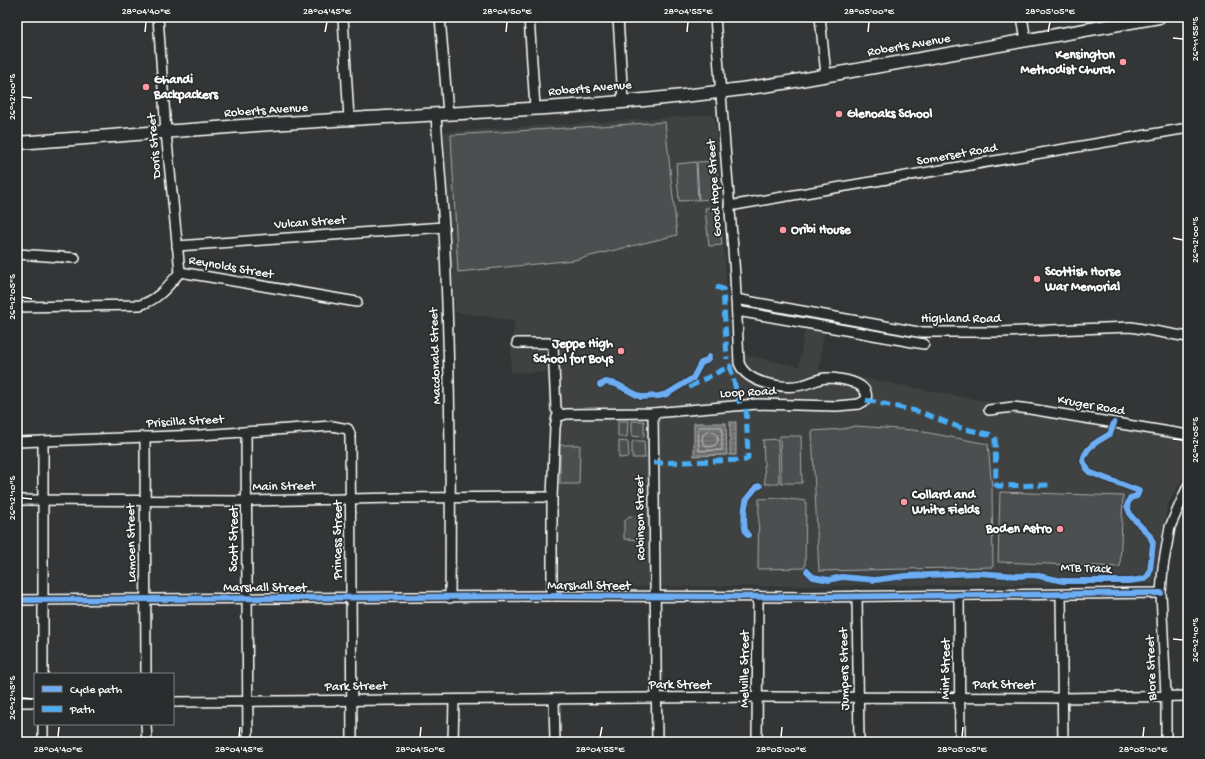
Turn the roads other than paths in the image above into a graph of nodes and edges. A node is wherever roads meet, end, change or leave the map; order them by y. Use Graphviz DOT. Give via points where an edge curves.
graph roads {
  1 [pos="158,17"];
  2 [pos="343,17"];
  3 [pos="440,17"];
  4 [pos="529,17"];
  5 [pos="618,17"];
  6 [pos="715,17"];
  7 [pos="820,17"];
  8 [pos="1022,17"];
  9 [pos="1159,17"];
  10 [pos="1126,20"];
  11 [pos="1026,40"];
  12 [pos="826,75"];
  13 [pos="720,92"];
  14 [pos="623,100"];
  15 [pos="535,107"];
  16 [pos="448,113"];
  17 [pos="436,114"];
  18 [pos="349,119"];
  19 [pos="1188,128"];
  20 [pos="166,132"];
  21 [pos="17,143"];
  22 [pos="729,206"];
  23 [pos="444,227"];
  24 [pos="178,246"];
  25 [pos="17,254"];
  26 [pos="75,258"];
  27 [pos="180,272"];
  28 [pos="736,299"];
  29 [pos="357,302"];
  30 [pos="17,307"];
  31 [pos="737,311"];
  32 [pos="1188,337"];
  33 [pos="517,343"];
  34 [pos="924,344"];
  35 [pos="738,357"];
  36 [pos="990,410"];
  37 [pos="653,413"];
  38 [pos="562,415"];
  39 [pos="246,432"];
  40 [pos="350,434"];
  41 [pos="1188,435"];
  42 [pos="144,437"];
  43 [pos="43,441"];
  44 [pos="17,442"];
  45 [pos="1188,486"];
  46 [pos="451,498"];
  47 [pos="552,498"];
  48 [pos="351,499"];
  49 [pos="17,500"];
  50 [pos="44,500"];
  51 [pos="144,500"];
  52 [pos="247,501"];
  53 [pos="1161,593"];
  54 [pos="1061,595"];
  55 [pos="552,596"];
  56 [pos="758,596"];
  57 [pos="857,596"];
  58 [pos="959,596"];
  59 [pos="655,597"];
  60 [pos="146,598"];
  61 [pos="351,598"];
  62 [pos="450,598"];
  63 [pos="247,599"];
  64 [pos="17,600"];
  65 [pos="44,600"];
  66 [pos="43,673"];
  67 [pos="146,673"];
  68 [pos="1166,696"];
  69 [pos="1188,696"];
  70 [pos="758,697"];
  71 [pos="656,698"];
  72 [pos="858,698"];
  73 [pos="1063,698"];
  74 [pos="554,699"];
  75 [pos="960,699"];
  76 [pos="351,700"];
  77 [pos="454,700"];
  78 [pos="248,701"];
  79 [pos="17,702"];
  80 [pos="34,702"];
  81 [pos="174,702"];
  82 [pos="43,725"];
  83 [pos="146,725"];
  84 [pos="43,742"];
  85 [pos="147,742"];
  86 [pos="248,742"];
  87 [pos="352,742"];
  88 [pos="453,742"];
  89 [pos="554,742"];
  90 [pos="656,742"];
  91 [pos="757,742"];
  92 [pos="859,742"];
  93 [pos="960,742"];
  94 [pos="1063,742"];
  95 [pos="1166,742"];
  1 -- 20 [label="street, Doris Street"];
  2 -- 18 [label="street"];
  3 -- 16 [label="street"];
  4 -- 15 [label="street"];
  5 -- 14 [label="street"];
  6 -- 13 [label="street, Good Hope Street"];
  7 -- 12 [label="street"];
  8 -- 11 [label="street"];
  9 -- 10 [label="main road, Roberts Avenue"];
  10 -- 11 [label="main road, Roberts Avenue"];
  11 -- 12 [label="main road, Roberts Avenue"];
  12 -- 13 [label="main road, Roberts Avenue"];
  13 -- 14 [label="main road, Roberts Avenue"];
  13 -- 22 [label="street, Good Hope Street"];
  14 -- 15 [label="main road, Roberts Avenue"];
  15 -- 16 [label="main road, Roberts Avenue"];
  16 -- 17 [label="main road, Roberts Avenue"];
  17 -- 18 [label="main road, Roberts Avenue"];
  17 -- 23 [label="street, Macdonald Street"];
  18 -- 20 [label="main road, Roberts Avenue"];
  19 -- 22 [label="street, Somerset Road"];
  20 -- 21 [label="main road, Roberts Avenue"];
  20 -- 24 [label="street, Doris Street"];
  22 -- 28 [label="street, Good Hope Street"];
  23 -- 24 [label="street, Vulcan Street"];
  23 -- 46 [label="street, Macdonald Street"];
  24 -- 27 [label="street, Doris Street"];
  25 -- 26 [label="street"];
  27 -- 29 [label="street, Reynolds Street"];
  27 -- 30 [label="street, Reynolds Street" via="158,296 140,305"];
  28 -- 31 [label="street, Good Hope Street"];
  28 -- 32 [label="street, Highland Road" via="918,332 1131,327"];
  31 -- 34 [label="street, Highland Road"];
  31 -- 35 [label="street, Good Hope Street"];
  33 -- 38 [label="street" via="548,343 553,346 556,409"];
  35 -- 37 [label="street, Loop Road" via="740,367 761,381 786,386 818,379 836,379 864,388 866,400 859,404 837,406 757,404"];
  36 -- 41 [label="street, Kruger Road" via="1013,407 1030,409"];
  37 -- 38 [label="street, Loop Road"];
  37 -- 59 [label="street, Robinson Street"];
  38 -- 47 [label="street" via="556,419 555,427"];
  39 -- 40 [label="street, Priscilla Street" via="332,426 344,428"];
  39 -- 42 [label="street, Priscilla Street"];
  39 -- 52 [label="street, Scott Street"];
  40 -- 48 [label="street, Princess Street"];
  42 -- 43 [label="street, Priscilla Street"];
  42 -- 51 [label="street, Lamoen Street"];
  43 -- 44 [label="street, Priscilla Street"];
  43 -- 50 [label="street"];
  45 -- 53 [label="street, Blore Street" via="1170,527 1163,561"];
  46 -- 47 [label="street, Main Street"];
  46 -- 48 [label="street, Main Street"];
  46 -- 62 [label="street, Macdonald Street"];
  47 -- 55 [label="street"];
  48 -- 52 [label="street, Main Street"];
  48 -- 61 [label="street, Princess Street"];
  49 -- 50 [label="street, Main Street"];
  50 -- 51 [label="street, Main Street"];
  50 -- 65 [label="street"];
  51 -- 52 [label="street, Main Street"];
  51 -- 60 [label="street, Lamoen Street"];
  52 -- 63 [label="street, Scott Street"];
  53 -- 54 [label="street, Marshall Street"];
  53 -- 68 [label="street, Blore Street"];
  54 -- 58 [label="street, Marshall Street"];
  54 -- 73 [label="street"];
  55 -- 59 [label="street, Marshall Street"];
  55 -- 62 [label="street, Marshall Street"];
  56 -- 57 [label="street, Marshall Street"];
  56 -- 59 [label="street, Marshall Street"];
  56 -- 70 [label="street, Melville Street"];
  57 -- 58 [label="street, Marshall Street"];
  57 -- 72 [label="street, Jumpers Street"];
  58 -- 75 [label="street, Mint Street"];
  59 -- 71 [label="street, Robinson Street"];
  60 -- 63 [label="street, Marshall Street"];
  60 -- 65 [label="street, Marshall Street"];
  60 -- 67 [label="street, Lamoen Street"];
  61 -- 62 [label="street, Marshall Street"];
  61 -- 63 [label="street, Marshall Street"];
  61 -- 76 [label="street, Princess Street"];
  63 -- 78 [label="street, Scott Street"];
  64 -- 65 [label="street, Marshall Street"];
  65 -- 66 [label="street"];
  68 -- 69 [label="street, Park Street"];
  68 -- 73 [label="street, Park Street"];
  68 -- 95 [label="street, Blore Street"];
  70 -- 71 [label="street, Park Street"];
  70 -- 72 [label="street, Park Street"];
  70 -- 91 [label="street, Melville Street"];
  71 -- 74 [label="street, Park Street"];
  71 -- 90 [label="street, Robinson Street"];
  72 -- 75 [label="street, Park Street"];
  72 -- 92 [label="street, Jumpers Street"];
  73 -- 75 [label="street, Park Street"];
  73 -- 94 [label="street"];
  74 -- 77 [label="street, Park Street"];
  74 -- 89 [label="street"];
  75 -- 93 [label="street, Mint Street"];
  76 -- 77 [label="street, Park Street"];
  76 -- 78 [label="street, Park Street"];
  76 -- 87 [label="street, Princess Street"];
  77 -- 88 [label="street"];
  78 -- 81 [label="street, Park Street"];
  78 -- 86 [label="street, Scott Street"];
  79 -- 80 [label="street"];
  82 -- 84 [label="street"];
  83 -- 85 [label="street"];
}
